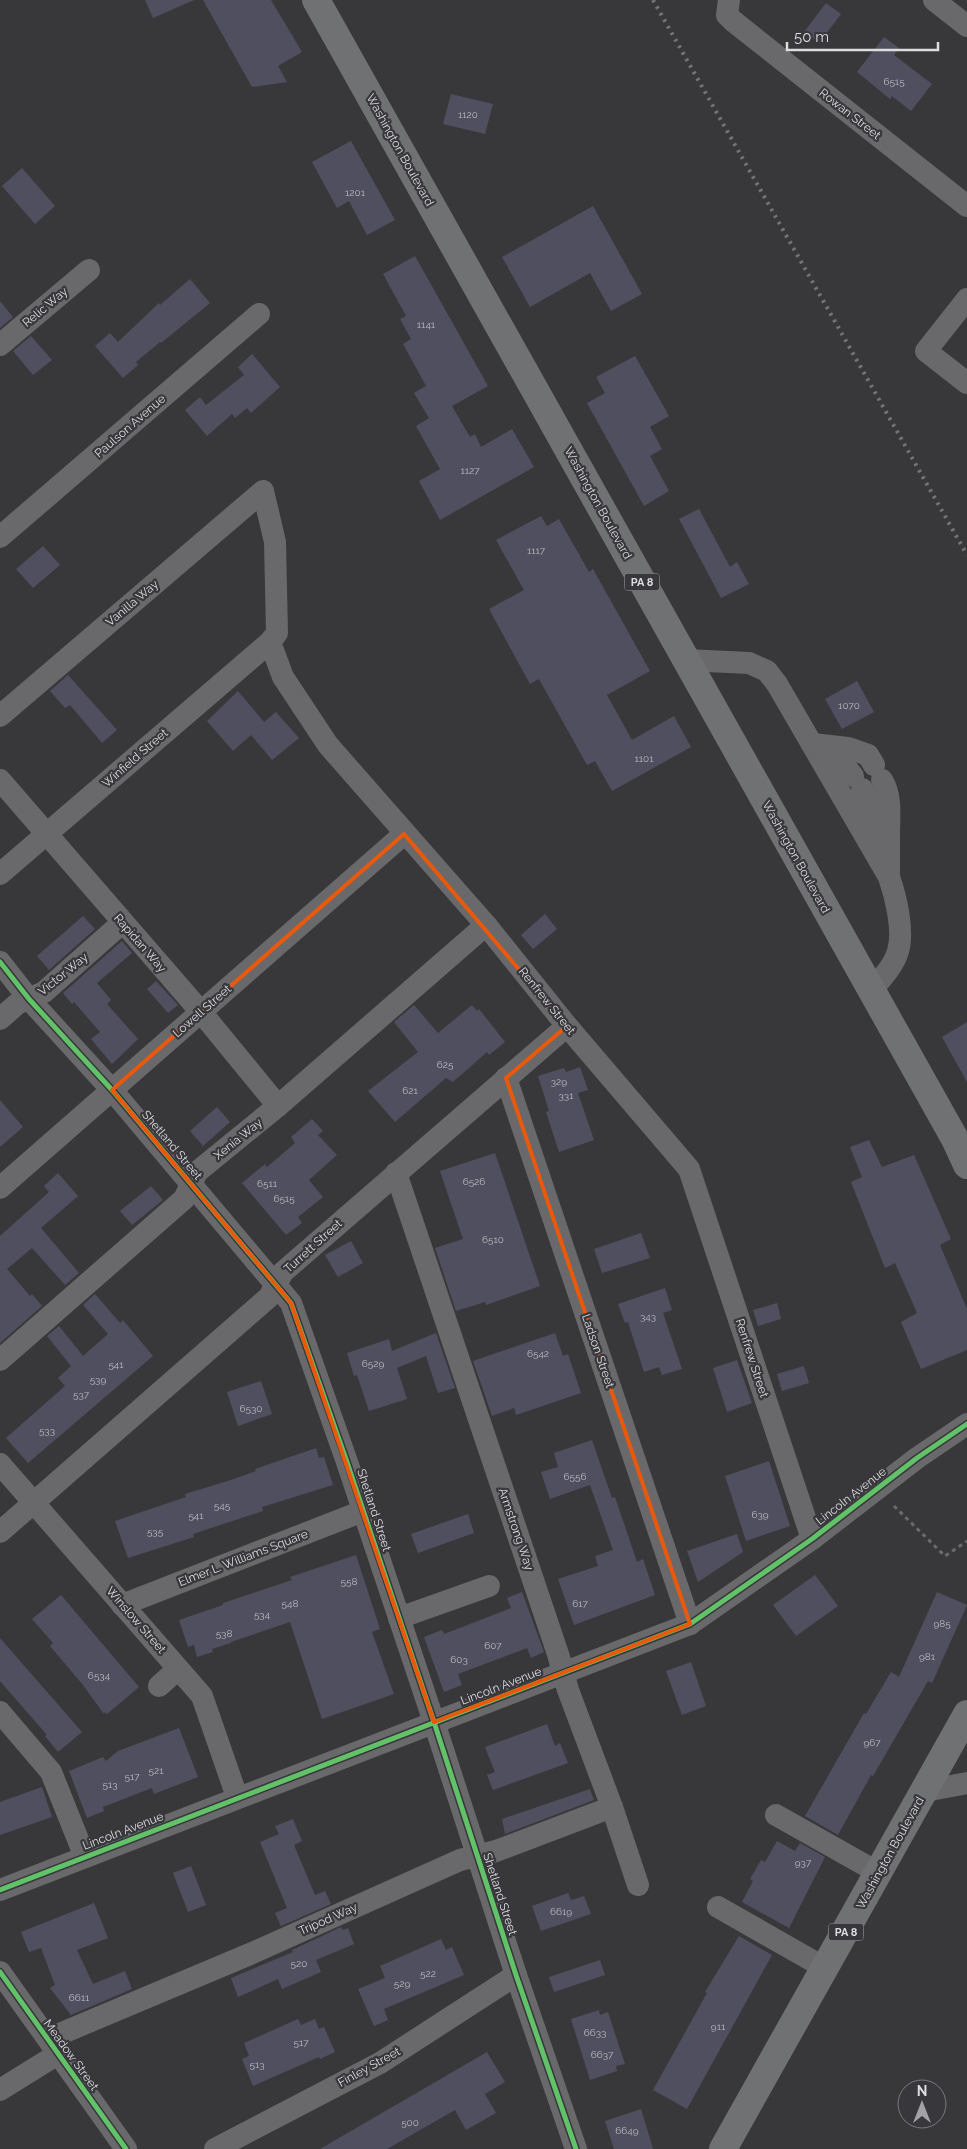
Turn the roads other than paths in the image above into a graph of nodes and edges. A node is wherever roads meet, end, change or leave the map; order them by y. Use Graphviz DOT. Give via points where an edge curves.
graph roads {
  1 [pos="316,0"];
  2 [pos="934,0"];
  3 [pos="731,10"];
  4 [pos="967,26"];
  5 [pos="967,206"];
  6 [pos="90,270"];
  7 [pos="967,299"];
  8 [pos="260,314"];
  9 [pos="0,345"];
  10 [pos="967,383"];
  11 [pos="0,537"];
  12 [pos="270,642"];
  13 [pos="686,660"];
  14 [pos="0,716"];
  15 [pos="812,744"];
  16 [pos="0,780"];
  17 [pos="46,834"];
  18 [pos="404,834"];
  19 [pos="889,838"];
  20 [pos="0,874"];
  21 [pos="889,877"];
  22 [pos="122,923"];
  23 [pos="486,925"];
  24 [pos="0,962"];
  25 [pos="871,991"];
  26 [pos="29,999"];
  27 [pos="201,1012"];
  28 [pos="0,1019"];
  29 [pos="567,1026"];
  30 [pos="506,1078"];
  31 [pos="112,1090"];
  32 [pos="278,1106"];
  33 [pos="967,1164"];
  34 [pos="396,1173"];
  35 [pos="191,1184"];
  36 [pos="0,1188"];
  37 [pos="276,1284"];
  38 [pos="0,1360"];
  39 [pos="967,1424"];
  40 [pos="0,1464"];
  41 [pos="33,1504"];
  42 [pos="364,1511"];
  43 [pos="0,1532"];
  44 [pos="812,1539"];
  45 [pos="489,1586"];
  46 [pos="122,1605"];
  47 [pos="399,1618"];
  48 [pos="690,1624"];
  49 [pos="178,1669"];
  50 [pos="563,1673"];
  51 [pos="159,1686"];
  52 [pos="0,1712"];
  53 [pos="967,1714"];
  54 [pos="434,1722"];
  55 [pos="967,1783"];
  56 [pos="925,1791"];
  57 [pos="237,1797"];
  58 [pos="612,1807"];
  59 [pos="776,1815"];
  60 [pos="85,1857"];
  61 [pos="477,1857"];
  62 [pos="879,1873"];
  63 [pos="638,1885"];
  64 [pos="0,1890"];
  65 [pos="718,1907"];
  66 [pos="826,1968"];
  67 [pos="0,1972"];
  68 [pos="516,1975"];
  69 [pos="53,2046"];
  70 [pos="0,2090"];
  71 [pos="225,2147"];
  72 [pos="126,2149"];
  73 [pos="576,2149"];
  74 [pos="723,2149"];
  1 -- 13 [label="highway, Washington Boulevard / PA 8"];
  2 -- 4 [label="street"];
  3 -- 5 [label="street, Rowan Street"];
  6 -- 9 [label="street, Relic Way"];
  7 -- 10 [label="street" via="926,351"];
  8 -- 11 [label="street, Paulson Avenue"];
  12 -- 14 [label="street, Vanilla Way" via="277,633 275,542 263,491"];
  12 -- 17 [label="street, Winfield Street"];
  12 -- 18 [label="street, Renfrew Street" via="283,677 328,744"];
  13 -- 15 [label="street" via="749,663 767,671"];
  13 -- 25 [label="highway, Washington Boulevard / PA 8"];
  15 -- 19 [label="street" via="836,757 857,783"];
  15 -- 19 [label="street" via="848,748 868,755 886,787 890,807"];
  15 -- 21 [label="street"];
  16 -- 17 [label="street, Rapidan Way"];
  17 -- 20 [label="street, Winfield Street"];
  17 -- 22 [label="street, Rapidan Way"];
  18 -- 23 [label="street, Renfrew Street"];
  18 -- 27 [label="street, Lowell Street"];
  19 -- 21 [label="street"];
  21 -- 25 [label="street" via="897,901 898,951 891,966"];
  22 -- 26 [label="street, Victor Way" via="44,992"];
  22 -- 27 [label="street, Rapidan Way"];
  23 -- 29 [label="street, Renfrew Street"];
  23 -- 32 [label="street, Xenia Way"];
  24 -- 26 [label="street, Shetland Street"];
  25 -- 33 [label="highway, Washington Boulevard / PA 8"];
  26 -- 28 [label="street, Victor Way" via="17,1004"];
  26 -- 31 [label="street, Shetland Street"];
  27 -- 31 [label="street, Lowell Street"];
  27 -- 32 [label="street, Rapidan Way"];
  29 -- 30 [label="street, Turrett Street"];
  29 -- 44 [label="street, Renfrew Street" via="689,1169"];
  30 -- 34 [label="street, Turrett Street"];
  30 -- 48 [label="street, Ladson Street"];
  31 -- 35 [label="street, Shetland Street"];
  31 -- 36 [label="street, Lowell Street"];
  32 -- 35 [label="street, Xenia Way" via="197,1172"];
  34 -- 37 [label="street, Turrett Street" via="283,1272"];
  34 -- 50 [label="street, Armstrong Way"];
  35 -- 37 [label="street, Shetland Street"];
  35 -- 38 [label="street, Xenia Way" via="184,1199"];
  37 -- 41 [label="street, Turrett Street" via="270,1297"];
  37 -- 42 [label="street, Shetland Street" via="291,1303"];
  39 -- 44 [label="street, Lincoln Avenue"];
  40 -- 41 [label="street, Winslow Street"];
  41 -- 43 [label="street, Turrett Street"];
  41 -- 46 [label="street, Winslow Street"];
  42 -- 46 [label="street, Elmer L. Williams Square"];
  42 -- 47 [label="street, Shetland Street"];
  44 -- 48 [label="street, Lincoln Avenue"];
  45 -- 47 [label="street"];
  46 -- 49 [label="street, Winslow Street"];
  47 -- 54 [label="street, Shetland Street"];
  48 -- 50 [label="street, Lincoln Avenue"];
  49 -- 51 [label="street"];
  49 -- 57 [label="street, Winslow Street" via="202,1696"];
  50 -- 54 [label="street, Lincoln Avenue"];
  50 -- 58 [label="street, Armstrong Way"];
  52 -- 60 [label="street" via="51,1772"];
  53 -- 56 [label="highway, Washington Boulevard / PA 8"];
  54 -- 57 [label="street, Lincoln Avenue"];
  54 -- 61 [label="street, Shetland Street"];
  55 -- 56 [label="street"];
  56 -- 62 [label="highway, Washington Boulevard / PA 8"];
  57 -- 60 [label="street, Lincoln Avenue"];
  58 -- 61 [label="street, Tripod Way"];
  58 -- 63 [label="street, Armstrong Way"];
  59 -- 62 [label="street"];
  60 -- 64 [label="street, Lincoln Avenue"];
  61 -- 68 [label="street, Shetland Street"];
  61 -- 69 [label="street, Tripod Way" via="460,1860"];
  62 -- 66 [label="highway, Washington Boulevard / PA 8"];
  65 -- 66 [label="street"];
  66 -- 74 [label="highway, Washington Boulevard / PA 8"];
  67 -- 69 [label="street, Meadow Street"];
  68 -- 71 [label="street, Finley Street" via="380,2063"];
  68 -- 73 [label="street, Shetland Street"];
  69 -- 70 [label="street, Tripod Way"];
  69 -- 72 [label="street, Meadow Street"];
}
